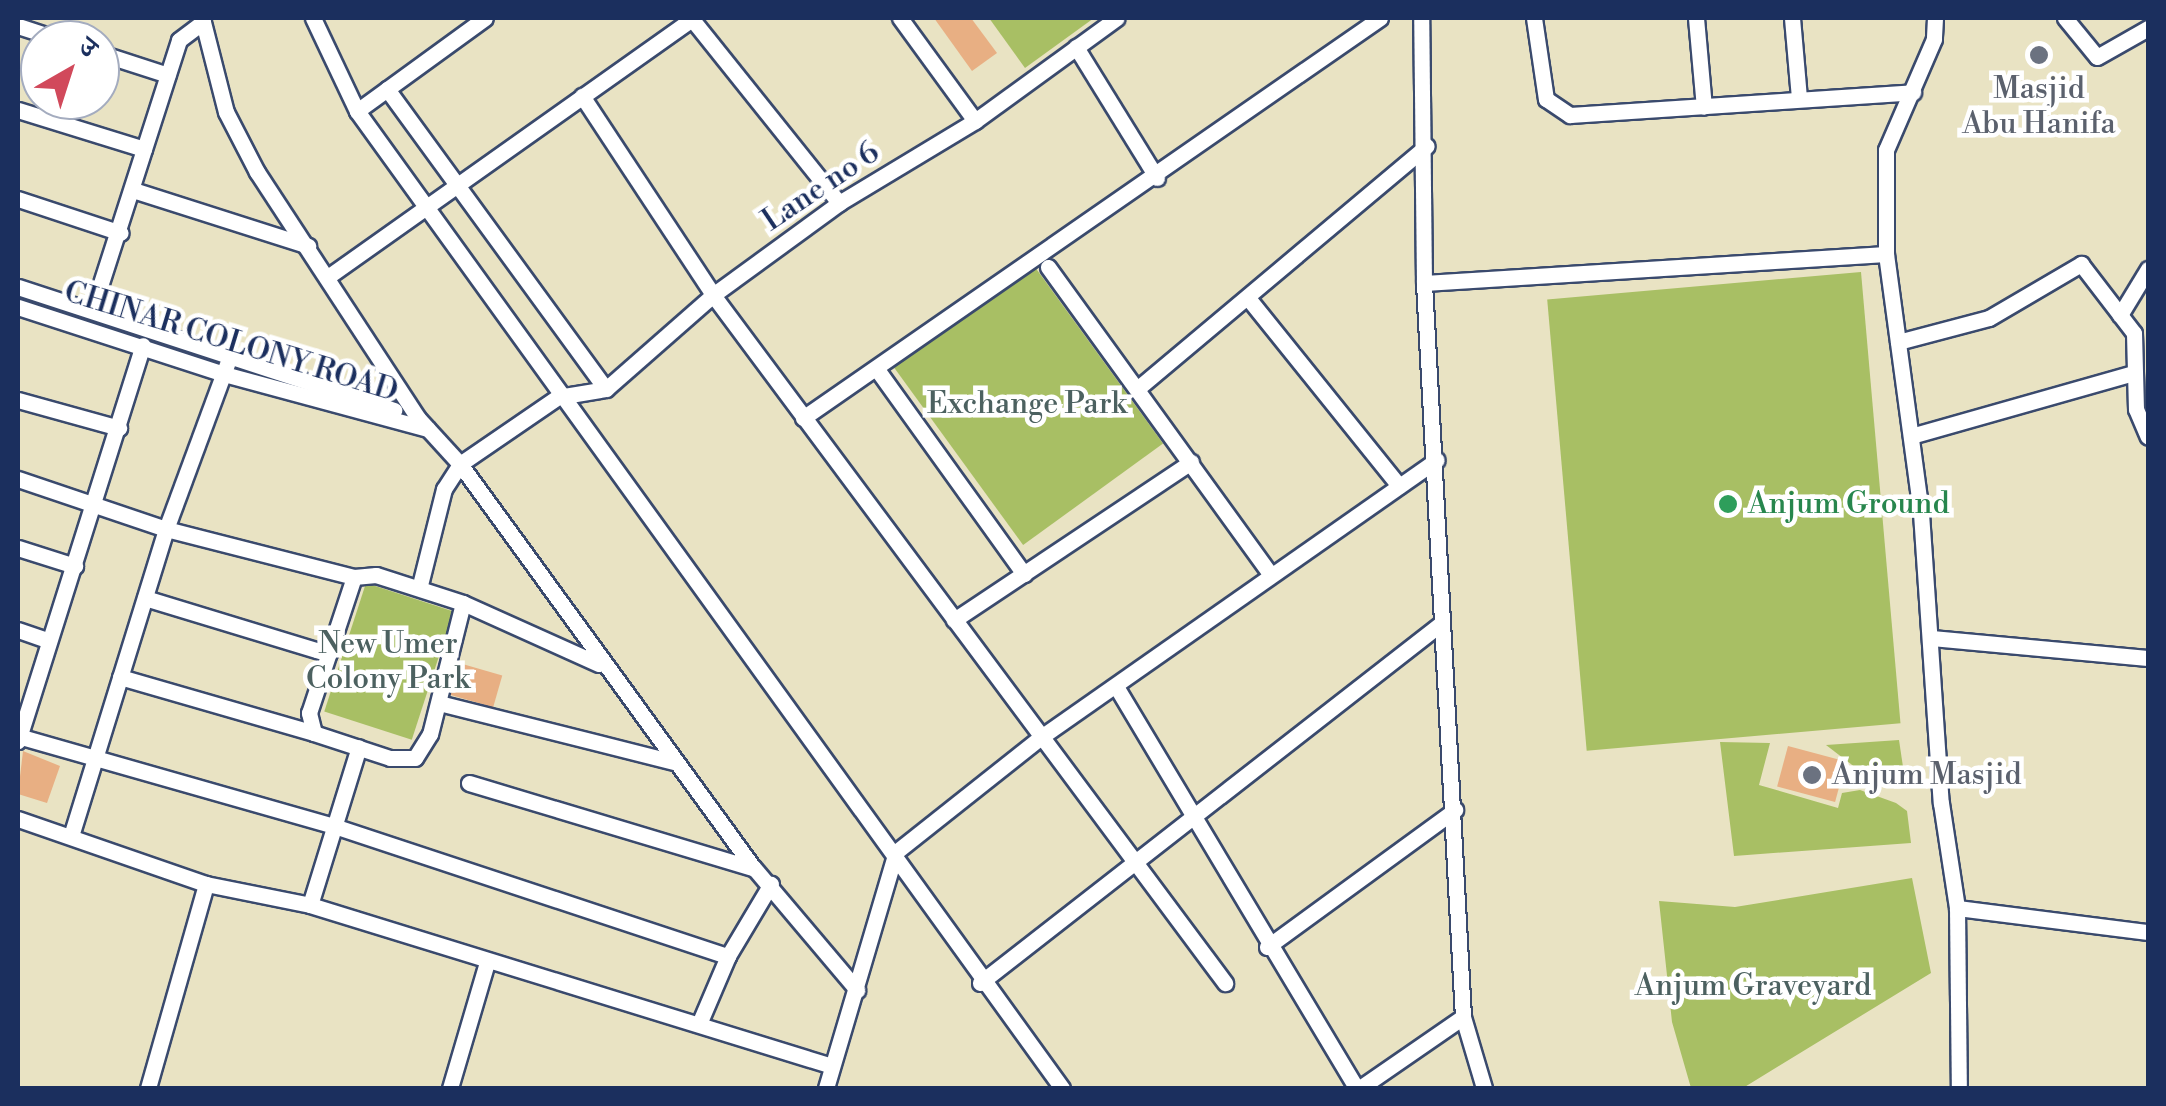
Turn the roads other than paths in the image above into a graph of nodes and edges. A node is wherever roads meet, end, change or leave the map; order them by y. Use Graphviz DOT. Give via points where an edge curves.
graph roads {
  1 [pos="313,18"];
  2 [pos="485,18"];
  3 [pos="692,18"];
  4 [pos="900,18"];
  5 [pos="1117,18"];
  6 [pos="1380,18"];
  7 [pos="1421,18"];
  8 [pos="1534,18"];
  9 [pos="1696,18"];
  10 [pos="1792,18"];
  11 [pos="1935,18"];
  12 [pos="2065,18"];
  13 [pos="203,20"];
  14 [pos="2148,28"];
  15 [pos="1076,47"];
  16 [pos="120,59"];
  17 [pos="168,75"];
  18 [pos="386,89"];
  19 [pos="1913,92"];
  20 [pos="582,96"];
  21 [pos="1798,98"];
  22 [pos="1704,108"];
  23 [pos="18,110"];
  24 [pos="357,111"];
  25 [pos="975,120"];
  26 [pos="1427,146"];
  27 [pos="144,149"];
  28 [pos="1158,178"];
  29 [pos="458,187"];
  30 [pos="133,190"];
  31 [pos="18,199"];
  32 [pos="839,203"];
  33 [pos="426,210"];
  34 [pos="122,233"];
  35 [pos="308,246"];
  36 [pos="1886,254"];
  37 [pos="1048,267"];
  38 [pos="2148,269"];
  39 [pos="329,276"];
  40 [pos="1424,283"];
  41 [pos="18,287"];
  42 [pos="713,295"];
  43 [pos="1248,298"];
  44 [pos="18,307"];
  45 [pos="93,308"];
  46 [pos="2120,316"];
  47 [pos="1898,342"];
  48 [pos="142,345"];
  49 [pos="230,356"];
  50 [pos="876,368"];
  51 [pos="2134,372"];
  52 [pos="224,374"];
  53 [pos="606,389"];
  54 [pos="1136,389"];
  55 [pos="558,397"];
  56 [pos="18,400"];
  57 [pos="803,418"];
  58 [pos="423,423"];
  59 [pos="118,428"];
  60 [pos="1911,436"];
  61 [pos="2148,437"];
  62 [pos="1437,460"];
  63 [pos="1191,462"];
  64 [pos="460,464"];
  65 [pos="18,479"];
  66 [pos="1399,486"];
  67 [pos="96,504"];
  68 [pos="166,529"];
  69 [pos="18,548"];
  70 [pos="75,566"];
  71 [pos="1024,574"];
  72 [pos="1271,576"];
  73 [pos="354,577"];
  74 [pos="420,586"];
  75 [pos="144,598"];
  76 [pos="462,604"];
  77 [pos="954,620"];
  78 [pos="1439,624"];
  79 [pos="18,630"];
  80 [pos="1931,638"];
  81 [pos="47,640"];
  82 [pos="328,654"];
  83 [pos="2148,658"];
  84 [pos="603,666"];
  85 [pos="120,677"];
  86 [pos="1117,688"];
  87 [pos="439,703"];
  88 [pos="314,733"];
  89 [pos="18,737"];
  90 [pos="1040,737"];
  91 [pos="359,747"];
  92 [pos="96,761"];
  93 [pos="678,763"];
  94 [pos="470,784"];
  95 [pos="1455,810"];
  96 [pos="1192,815"];
  97 [pos="18,820"];
  98 [pos="334,826"];
  99 [pos="72,836"];
  100 [pos="896,852"];
  101 [pos="1132,865"];
  102 [pos="754,868"];
  103 [pos="206,884"];
  104 [pos="771,884"];
  105 [pos="310,905"];
  106 [pos="1957,908"];
  107 [pos="2148,932"];
  108 [pos="1266,947"];
  109 [pos="728,956"];
  110 [pos="487,962"];
  111 [pos="980,983"];
  112 [pos="1226,983"];
  113 [pos="857,990"];
  114 [pos="1464,1018"];
  115 [pos="699,1024"];
  116 [pos="832,1066"];
  117 [pos="148,1088"];
  118 [pos="450,1088"];
  119 [pos="826,1088"];
  120 [pos="1062,1088"];
  121 [pos="1358,1088"];
  122 [pos="1484,1088"];
  123 [pos="1959,1088"];
  1 -- 24 [label="street"];
  2 -- 18 [label="street"];
  3 -- 20 [label="street"];
  3 -- 32 [label="street"];
  4 -- 25 [label="street"];
  5 -- 15 [label="street, Lane no 6"];
  6 -- 28 [label="street"];
  7 -- 26 [label="street"];
  8 -- 22 [label="street" via="1543,87 1560,111"];
  9 -- 22 [label="street"];
  10 -- 21 [label="street"];
  11 -- 19 [label="street"];
  12 -- 14 [label="street" via="2097,56"];
  13 -- 17 [label="street" via="182,34"];
  13 -- 35 [label="street" via="226,112"];
  15 -- 25 [label="street, Lane no 6"];
  15 -- 28 [label="street"];
  16 -- 17 [label="street"];
  17 -- 27 [label="street"];
  18 -- 24 [label="street"];
  18 -- 29 [label="street"];
  19 -- 21 [label="street"];
  19 -- 36 [label="street" via="1886,150"];
  20 -- 29 [label="street"];
  20 -- 42 [label="street"];
  21 -- 22 [label="street"];
  23 -- 27 [label="street"];
  24 -- 33 [label="street"];
  25 -- 32 [label="street, Lane no 6"];
  26 -- 40 [label="street"];
  26 -- 43 [label="street"];
  27 -- 30 [label="street"];
  28 -- 50 [label="street"];
  29 -- 33 [label="street"];
  29 -- 53 [label="street"];
  30 -- 34 [label="street"];
  30 -- 35 [label="street"];
  31 -- 34 [label="street"];
  32 -- 42 [label="street, Lane no 6"];
  33 -- 39 [label="street"];
  33 -- 55 [label="street"];
  34 -- 45 [label="street"];
  35 -- 39 [label="street"];
  36 -- 40 [label="street"];
  36 -- 47 [label="street"];
  37 -- 54 [label="street"];
  38 -- 46 [label="street"];
  39 -- 58 [label="street"];
  40 -- 62 [label="street"];
  41 -- 45 [label="street, CHINAR COLONY ROAD"];
  42 -- 53 [label="street, Lane no 6"];
  42 -- 57 [label="street"];
  43 -- 54 [label="street"];
  43 -- 66 [label="street"];
  44 -- 48 [label="street, CHINAR COLONY ROAD"];
  45 -- 49 [label="street, CHINAR COLONY ROAD"];
  46 -- 47 [label="street" via="2081,264 1989,318"];
  46 -- 51 [label="street" via="2134,333"];
  47 -- 60 [label="street"];
  48 -- 52 [label="street, CHINAR COLONY ROAD"];
  48 -- 59 [label="street"];
  49 -- 52 [label="street"];
  49 -- 58 [label="street, CHINAR COLONY ROAD"];
  50 -- 57 [label="street"];
  50 -- 71 [label="street"];
  51 -- 60 [label="street"];
  51 -- 61 [label="street" via="2136,409"];
  52 -- 58 [label="street, CHINAR COLONY ROAD"];
  52 -- 68 [label="street"];
  53 -- 55 [label="street"];
  54 -- 63 [label="street"];
  55 -- 64 [label="street"];
  55 -- 100 [label="street"];
  56 -- 59 [label="street"];
  57 -- 77 [label="street"];
  58 -- 64 [label="street"];
  59 -- 67 [label="street"];
  60 -- 80 [label="street"];
  62 -- 66 [label="street"];
  62 -- 78 [label="street"];
  63 -- 71 [label="street"];
  63 -- 72 [label="street"];
  64 -- 74 [label="street" via="444,489"];
  64 -- 84 [label="street"];
  65 -- 67 [label="street"];
  66 -- 72 [label="street"];
  67 -- 68 [label="street"];
  67 -- 70 [label="street"];
  68 -- 73 [label="street"];
  68 -- 75 [label="street"];
  69 -- 70 [label="street"];
  70 -- 81 [label="street"];
  71 -- 77 [label="street"];
  72 -- 86 [label="street"];
  73 -- 74 [label="street"];
  73 -- 82 [label="street"];
  74 -- 76 [label="street"];
  75 -- 82 [label="street"];
  75 -- 85 [label="street"];
  76 -- 84 [label="street"];
  76 -- 87 [label="street"];
  77 -- 90 [label="street"];
  78 -- 95 [label="street"];
  78 -- 96 [label="street"];
  79 -- 81 [label="street"];
  80 -- 83 [label="street"];
  80 -- 106 [label="street" via="1941,804"];
  81 -- 89 [label="street"];
  82 -- 88 [label="street" via="309,714"];
  84 -- 93 [label="street"];
  85 -- 88 [label="street"];
  85 -- 92 [label="street"];
  86 -- 90 [label="street"];
  86 -- 96 [label="street"];
  87 -- 91 [label="street" via="414,758"];
  87 -- 93 [label="street"];
  88 -- 91 [label="street"];
  89 -- 92 [label="street"];
  90 -- 100 [label="street"];
  90 -- 101 [label="street"];
  91 -- 98 [label="street"];
  92 -- 98 [label="street"];
  92 -- 99 [label="street"];
  93 -- 102 [label="street"];
  94 -- 102 [label="street"];
  95 -- 108 [label="street"];
  95 -- 114 [label="street"];
  96 -- 101 [label="street"];
  96 -- 108 [label="street"];
  97 -- 99 [label="street"];
  98 -- 105 [label="street"];
  98 -- 109 [label="street"];
  99 -- 103 [label="street"];
  100 -- 111 [label="street"];
  100 -- 113 [label="street"];
  101 -- 111 [label="street"];
  101 -- 112 [label="street"];
  102 -- 104 [label="street"];
  103 -- 105 [label="street"];
  103 -- 117 [label="street"];
  104 -- 109 [label="street"];
  104 -- 113 [label="street"];
  105 -- 110 [label="street"];
  106 -- 107 [label="street"];
  106 -- 123 [label="street"];
  108 -- 121 [label="street"];
  109 -- 115 [label="street"];
  110 -- 115 [label="street"];
  110 -- 118 [label="street"];
  111 -- 120 [label="street"];
  113 -- 116 [label="street"];
  114 -- 121 [label="street"];
  114 -- 122 [label="street"];
  115 -- 116 [label="street"];
  116 -- 119 [label="street"];
}
